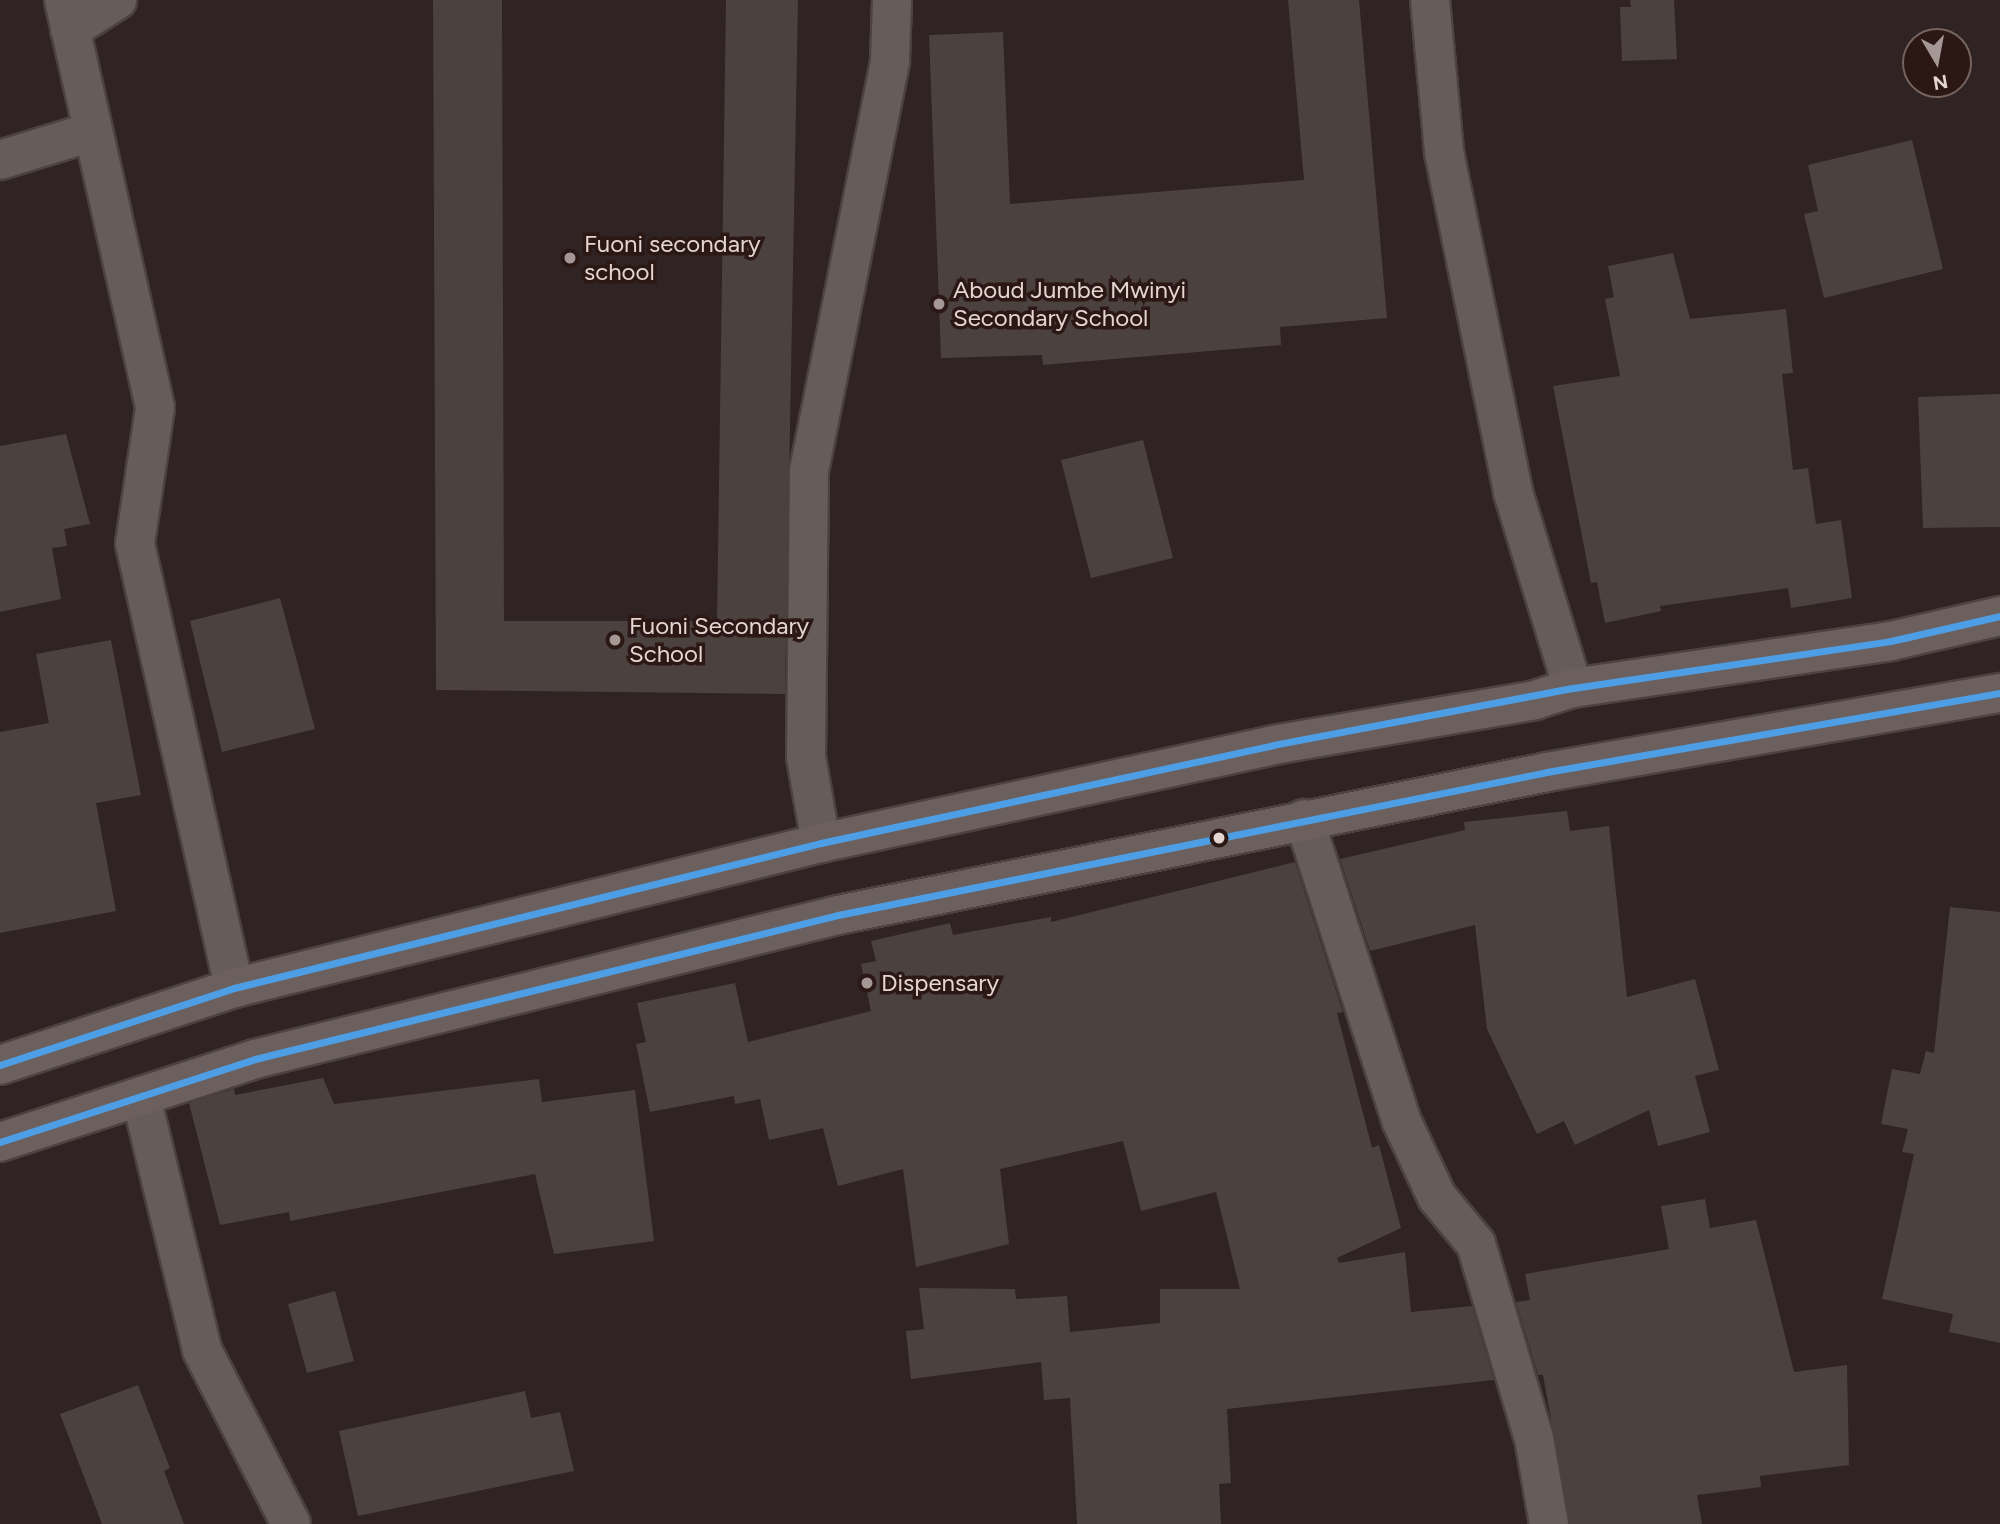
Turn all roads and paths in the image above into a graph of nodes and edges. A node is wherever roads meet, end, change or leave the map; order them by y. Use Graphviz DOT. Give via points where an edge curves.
graph roads {
  1 [pos="117,0"];
  2 [pos="892,0"];
  3 [pos="1430,0"];
  4 [pos="67,15"];
  5 [pos="91,132"];
  6 [pos="0,160"];
  7 [pos="1990,615"];
  8 [pos="1573,688"];
  9 [pos="2000,693"];
  10 [pos="1304,819"];
  11 [pos="821,843"];
  12 [pos="234,988"];
  13 [pos="0,1065"];
  14 [pos="141,1097"];
  15 [pos="0,1142"];
  16 [pos="291,1524"];
  17 [pos="1549,1524"];
  1 -- 4 [label="street"];
  2 -- 11 [label="street" via="890,61 809,471 806,757"];
  3 -- 8 [label="street" via="1444,152 1513,492"];
  4 -- 5 [label="street"];
  5 -- 6 [label="street"];
  5 -- 12 [label="street" via="119,229 155,408 135,544"];
  7 -- 8 [label="main road" via="1891,641"];
  8 -- 11 [label="main road"];
  9 -- 10 [label="main road"];
  10 -- 14 [label="main road" via="838,915 255,1059"];
  10 -- 17 [label="street" via="1402,1122 1437,1198 1476,1244 1534,1438"];
  11 -- 12 [label="main road"];
  12 -- 13 [label="main road"];
  14 -- 15 [label="main road"];
  14 -- 16 [label="street" via="202,1350"];
}
